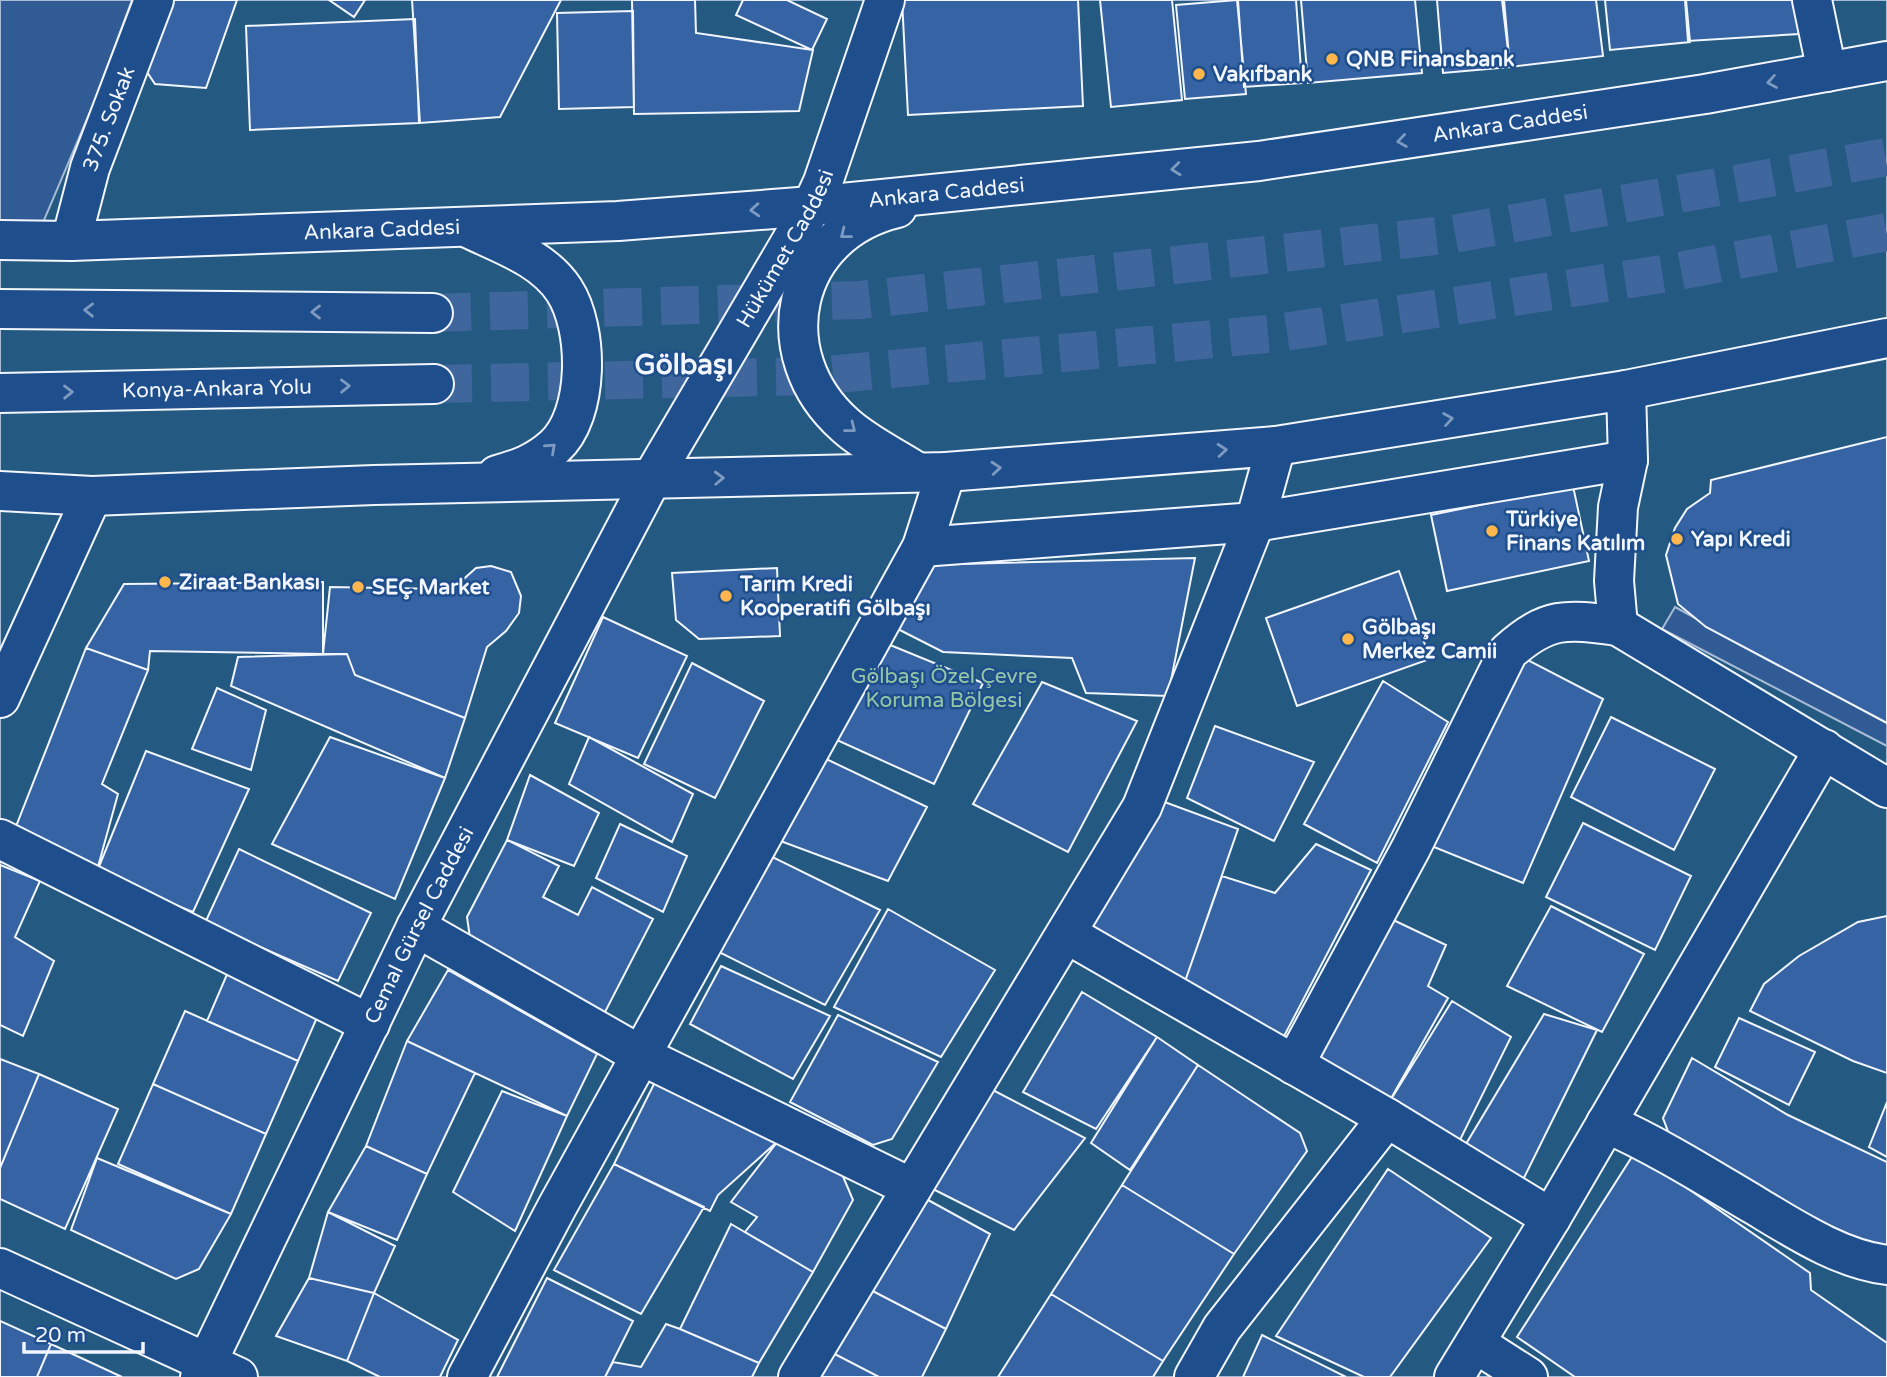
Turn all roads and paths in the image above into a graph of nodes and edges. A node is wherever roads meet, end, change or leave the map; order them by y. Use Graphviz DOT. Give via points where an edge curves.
graph roads {
  1 [pos="154,0"];
  2 [pos="886,0"];
  3 [pos="1812,0"];
  4 [pos="1887,61"];
  5 [pos="1827,72"];
  6 [pos="977,189"];
  7 [pos="812,206"];
  8 [pos="463,226"];
  9 [pos="0,240"];
  10 [pos="71,241"];
  11 [pos="0,309"];
  12 [pos="433,313"];
  13 [pos="1887,338"];
  14 [pos="434,384"];
  15 [pos="1626,390"];
  16 [pos="0,393"];
  17 [pos="1276,446"];
  18 [pos="1628,460"];
  19 [pos="932,472"];
  20 [pos="651,480"];
  21 [pos="468,484"];
  22 [pos="0,491"];
  23 [pos="92,496"];
  24 [pos="1255,522"];
  25 [pos="922,547"];
  26 [pos="1618,626"];
  27 [pos="0,698"];
  28 [pos="1824,748"];
  29 [pos="1887,788"];
  30 [pos="0,839"];
  31 [pos="416,928"];
  32 [pos="1067,934"];
  33 [pos="370,1024"];
  34 [pos="642,1056"];
  35 [pos="1294,1065"];
  36 [pos="1387,1118"];
  37 [pos="1606,1123"];
  38 [pos="912,1188"];
  39 [pos="1551,1219"];
  40 [pos="1887,1265"];
  41 [pos="0,1268"];
  42 [pos="1475,1343"];
  43 [pos="214,1373"];
  44 [pos="467,1377"];
  45 [pos="798,1377"];
  46 [pos="1194,1377"];
  47 [pos="1454,1377"];
  48 [pos="1528,1377"];
  1 -- 10 [label="main road, 375. Sokak" via="90,168"];
  2 -- 7 [label="main road, Hükümet Caddesi"];
  3 -- 5 [label="main road"];
  4 -- 5 [label="main road, Ankara Caddesi"];
  5 -- 6 [label="main road, Ankara Caddesi, one-way" via="1259,161"];
  6 -- 7 [label="main road, Ankara Caddesi"];
  6 -- 19 [label="main road, one-way" via="883,211 847,231 819,256 799,297 796,324 802,356 819,391 845,425"];
  7 -- 8 [label="main road, Ankara Caddesi, one-way" via="618,221"];
  7 -- 20 [label="main road, Hükümet Caddesi"];
  8 -- 10 [label="main road, Ankara Caddesi"];
  21 -- 8 [label="main road, one-way" via="530,465 556,446 570,426 578,399 581,351 576,319 564,290 540,263"];
  9 -- 10 [label="main road, Ankara Caddesi"];
  12 -- 11 [label="main road, one-way"];
  13 -- 15 [label="main road"];
  16 -- 14 [label="main road, Konya-Ankara Yolu, one-way"];
  17 -- 15 [label="main road, one-way"];
  15 -- 18 [label="main road"];
  19 -- 17 [label="main road, one-way"];
  17 -- 24 [label="main road"];
  18 -- 24 [label="main road"];
  18 -- 26 [label="main road" via="1618,507 1614,581"];
  20 -- 19 [label="main road, one-way"];
  19 -- 25 [label="main road"];
  20 -- 21 [label="main road"];
  20 -- 31 [label="main road, Cemal Gürsel Caddesi"];
  21 -- 23 [label="main road"];
  22 -- 23 [label="main road"];
  23 -- 27 [label="main road"];
  24 -- 25 [label="main road"];
  24 -- 32 [label="main road" via="1142,807"];
  25 -- 34 [label="main road"];
  26 -- 28 [label="main road"];
  26 -- 35 [label="main road" via="1572,619 1532,630 1508,652 1411,848"];
  28 -- 29 [label="main road"];
  28 -- 37 [label="main road"];
  30 -- 33 [label="main road"];
  31 -- 33 [label="main road, Cemal Gürsel Caddesi"];
  31 -- 34 [label="main road"];
  32 -- 35 [label="main road"];
  32 -- 38 [label="main road"];
  33 -- 43 [label="main road, Cemal Gürsel Caddesi"];
  34 -- 38 [label="main road"];
  34 -- 44 [label="main road"];
  35 -- 36 [label="main road"];
  36 -- 39 [label="main road"];
  36 -- 46 [label="main road" via="1222,1328"];
  37 -- 39 [label="main road"];
  37 -- 40 [label="main road" via="1811,1239"];
  38 -- 45 [label="main road"];
  39 -- 42 [label="main road"];
  41 -- 43 [label="main road"];
  42 -- 47 [label="main road"];
  42 -- 48 [label="main road"];
}
